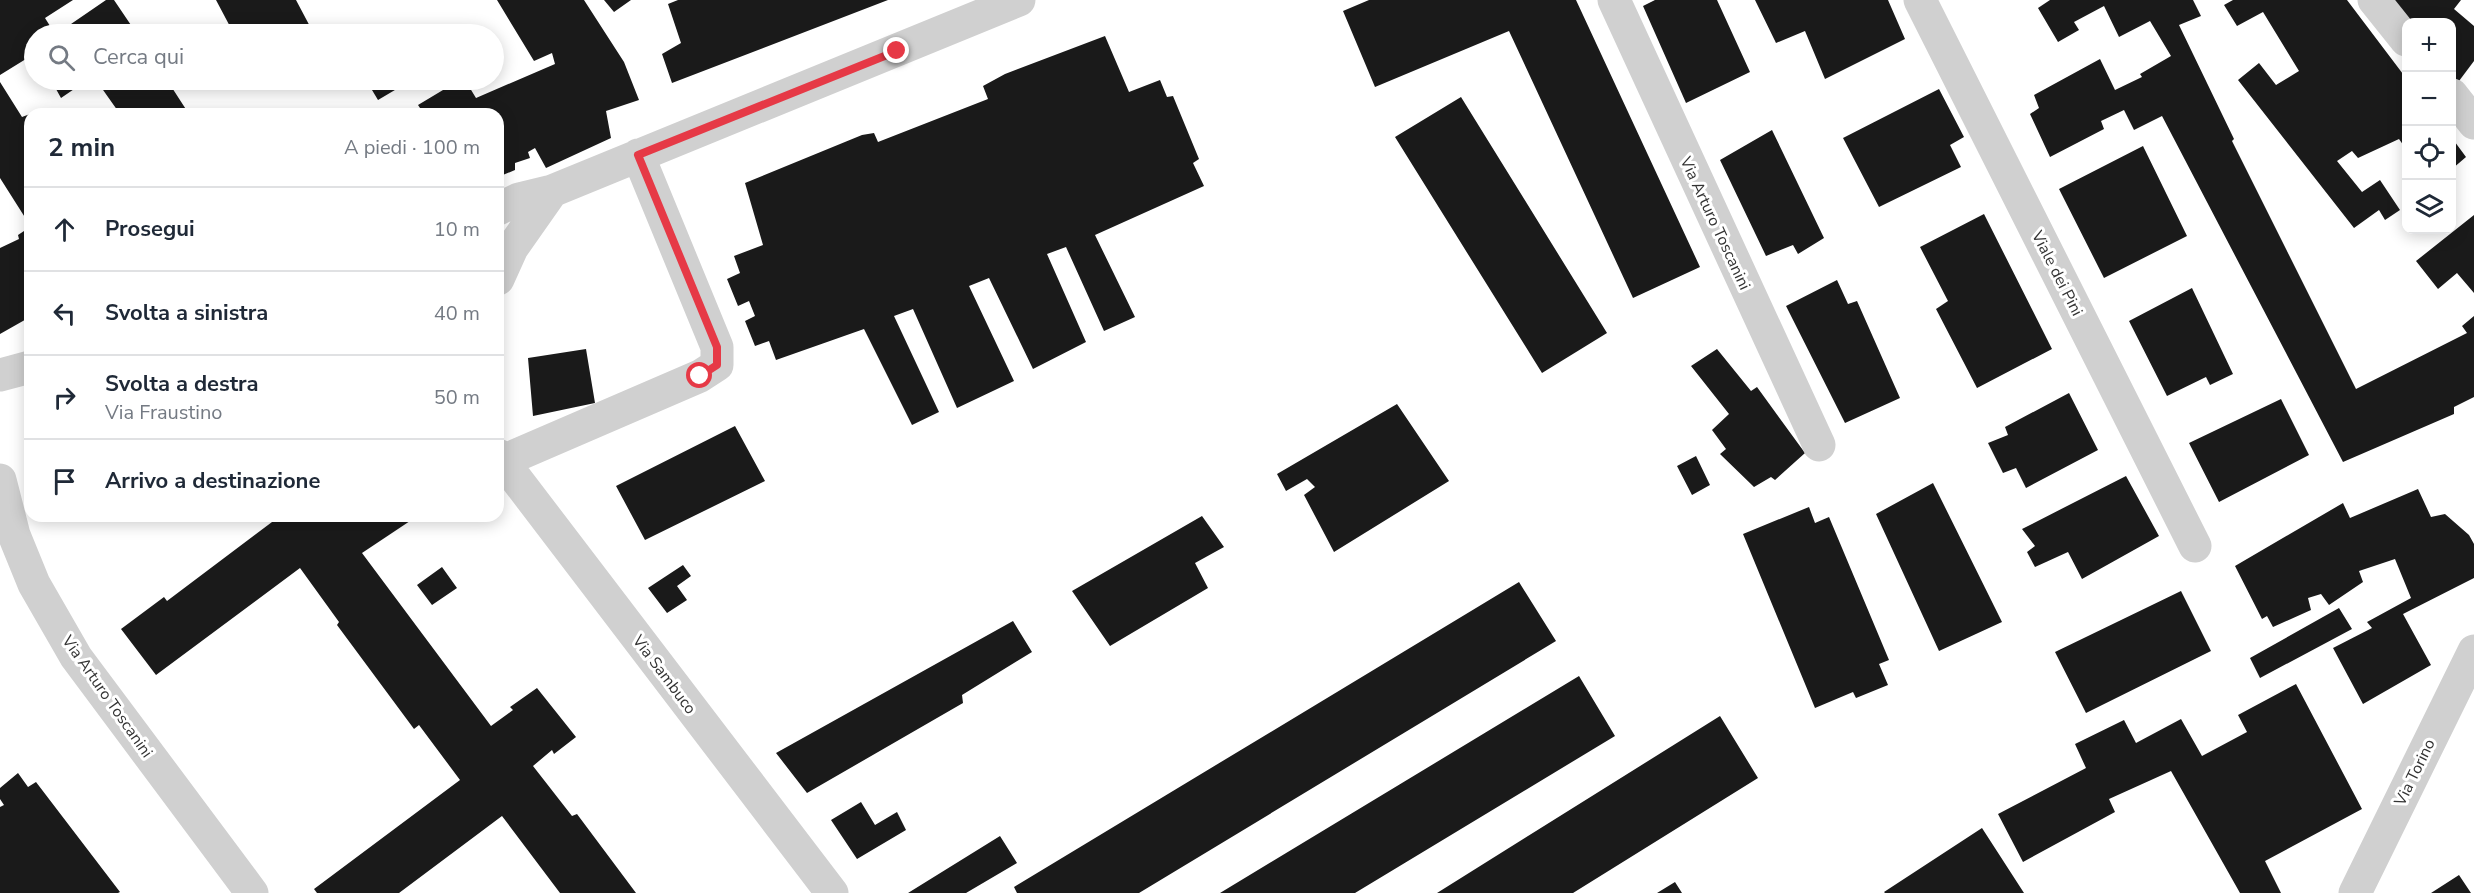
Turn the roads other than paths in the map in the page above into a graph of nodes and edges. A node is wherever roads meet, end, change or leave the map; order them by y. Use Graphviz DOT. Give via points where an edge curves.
graph roads {
  1 [pos="1019,0"];
  2 [pos="1614,0"];
  3 [pos="1920,0"];
  4 [pos="2374,0"];
  5 [pos="2402,35"];
  6 [pos="2456,101"];
  7 [pos="2474,123"];
  8 [pos="638,155"];
  9 [pos="552,191"];
  10 [pos="504,206"];
  11 [pos="504,266"];
  12 [pos="24,369"];
  13 [pos="0,375"];
  14 [pos="1819,445"];
  15 [pos="504,457"];
  16 [pos="504,462"];
  17 [pos="0,480"];
  18 [pos="2195,546"];
  19 [pos="2474,651"];
  20 [pos="252,893"];
  21 [pos="832,893"];
  22 [pos="2355,893"];
  1 -- 8 [label="street"];
  2 -- 14 [label="street, Via Arturo Toscanini"];
  3 -- 18 [label="street, Viale dei Pini"];
  4 -- 5 [label="street"];
  6 -- 7 [label="street"];
  8 -- 9 [label="street"];
  8 -- 15 [label="street" via="717,347 717,365 700,376"];
  9 -- 10 [label="street"];
  9 -- 11 [label="street"];
  12 -- 13 [label="street"];
  16 -- 21 [label="street, Via Sambuco"];
  17 -- 20 [label="street, Via Arturo Toscanini" via="14,535 34,584 76,657"];
  19 -- 22 [label="street, Via Torino"];
}
